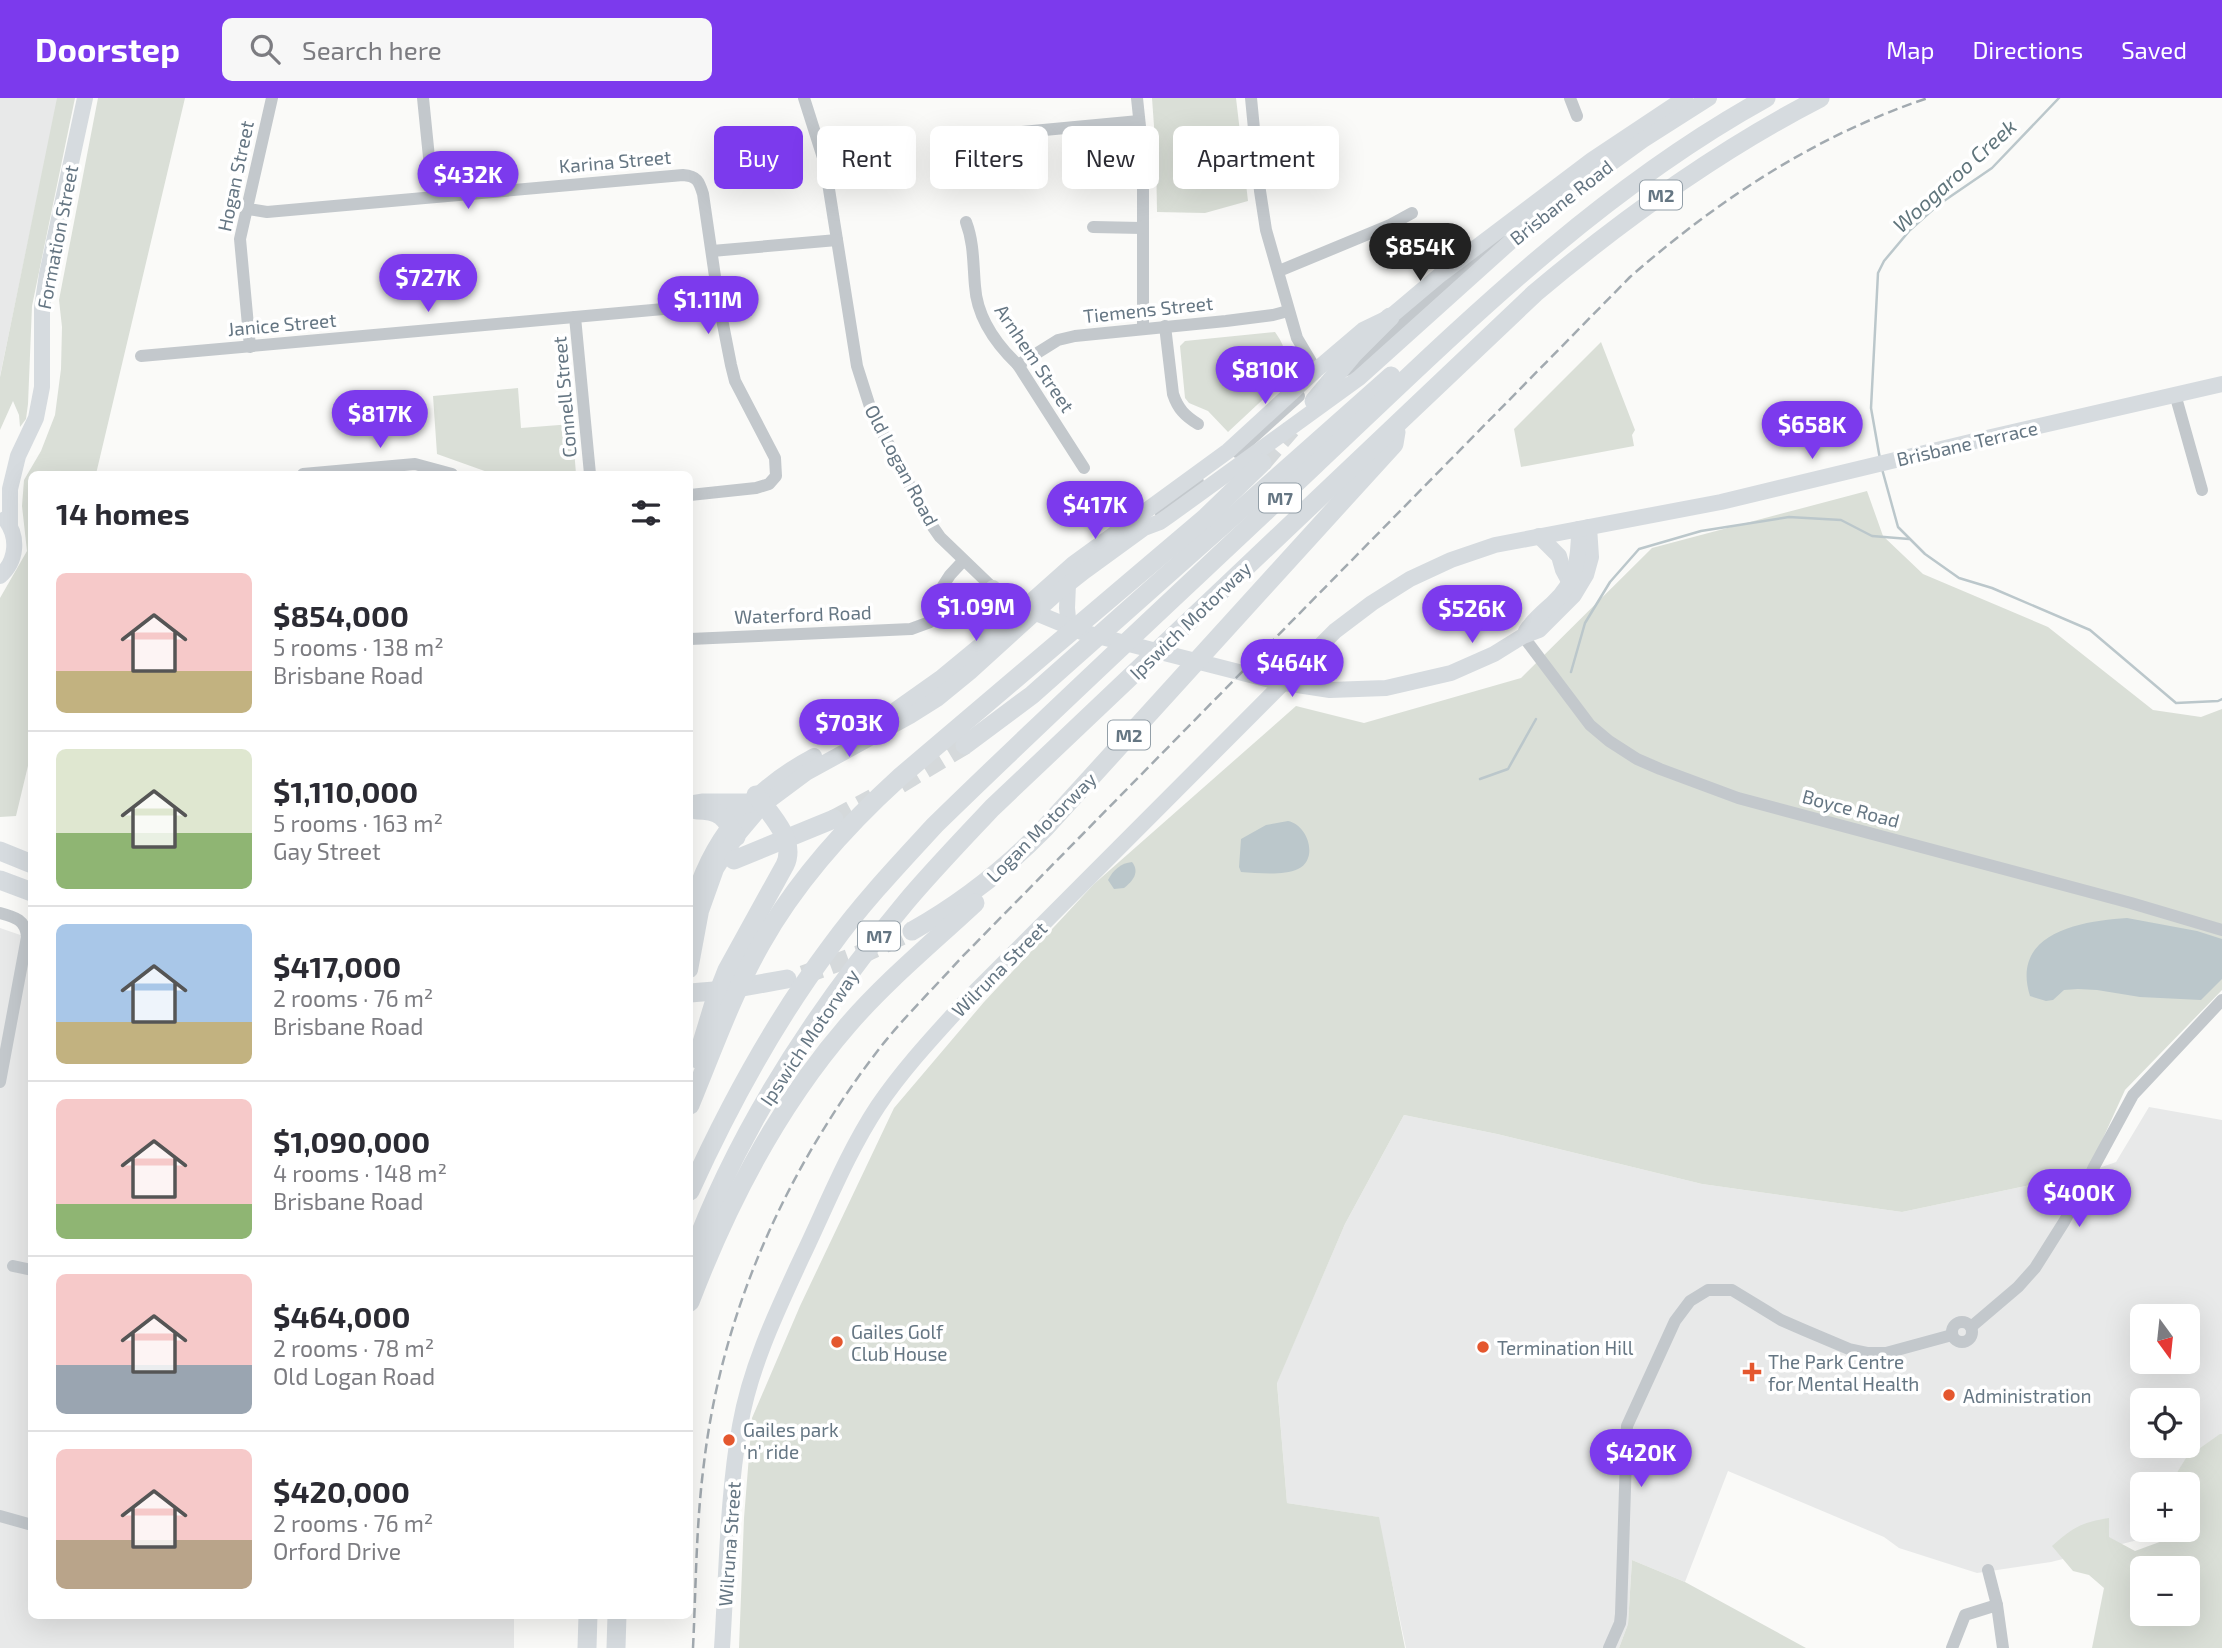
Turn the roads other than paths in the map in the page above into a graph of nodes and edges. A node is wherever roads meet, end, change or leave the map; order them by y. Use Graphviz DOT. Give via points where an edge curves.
graph roads {
  1 [pos="85,98"];
  2 [pos="272,98"];
  3 [pos="424,98"];
  4 [pos="1137,98"];
  5 [pos="1251,98"];
  6 [pos="1256,98"];
  7 [pos="1570,98"];
  8 [pos="1685,98"];
  9 [pos="1709,98"];
  10 [pos="1766,98"];
  11 [pos="1820,98"];
  12 [pos="803,100"];
  13 [pos="1577,116"];
  14 [pos="1139,121"];
  15 [pos="1048,130"];
  16 [pos="433,197"];
  17 [pos="248,209"];
  18 [pos="1412,213"];
  19 [pos="966,222"];
  20 [pos="1093,227"];
  21 [pos="1142,228"];
  22 [pos="1518,235"];
  23 [pos="837,240"];
  24 [pos="712,251"];
  25 [pos="1279,271"];
  26 [pos="719,304"];
  27 [pos="1288,311"];
  28 [pos="575,317"];
  29 [pos="1390,317"];
  30 [pos="1165,326"];
  31 [pos="1143,328"];
  32 [pos="250,346"];
  33 [pos="141,356"];
  34 [pos="1018,365"];
  35 [pos="1418,367"];
  36 [pos="1316,370"];
  37 [pos="1337,373"];
  38 [pos="2222,384"];
  39 [pos="2175,394"];
  40 [pos="1314,401"];
  41 [pos="1399,421"];
  42 [pos="1198,424"];
  43 [pos="18,456"];
  44 [pos="1262,463"];
  45 [pos="1084,468"];
  46 [pos="389,470"];
  47 [pos="368,471"];
  48 [pos="441,471"];
  49 [pos="590,471"];
  50 [pos="0,478"];
  51 [pos="2202,490"];
  52 [pos="693,495"];
  53 [pos="5,519"];
  54 [pos="1144,528"];
  55 [pos="1584,528"];
  56 [pos="1539,536"];
  57 [pos="963,561"];
  58 [pos="1,577"];
  59 [pos="1570,583"];
  60 [pos="1068,584"];
  61 [pos="993,588"];
  62 [pos="1030,610"];
  63 [pos="1067,624"];
  64 [pos="1522,636"];
  65 [pos="693,639"];
  66 [pos="987,639"];
  67 [pos="965,745"];
  68 [pos="756,801"];
  69 [pos="693,806"];
  70 [pos="693,808"];
  71 [pos="834,819"];
  72 [pos="732,831"];
  73 [pos="0,851"];
  74 [pos="734,860"];
  75 [pos="28,862"];
  76 [pos="993,877"];
  77 [pos="0,880"];
  78 [pos="28,890"];
  79 [pos="693,900"];
  80 [pos="0,913"];
  81 [pos="2222,930"];
  82 [pos="912,931"];
  83 [pos="693,956"];
  84 [pos="787,979"];
  85 [pos="693,993"];
  86 [pos="2222,1000"];
  87 [pos="724,1002"];
  88 [pos="693,1073"];
  89 [pos="0,1082"];
  90 [pos="693,1096"];
  91 [pos="693,1184"];
  92 [pos="693,1253"];
  93 [pos="13,1266"];
  94 [pos="28,1269"];
  95 [pos="693,1294"];
  96 [pos="0,1516"];
  97 [pos="28,1524"];
  98 [pos="1988,1570"];
  99 [pos="1997,1605"];
  100 [pos="588,1619"];
  101 [pos="617,1619"];
  102 [pos="587,1648"];
  103 [pos="616,1648"];
  104 [pos="722,1648"];
  105 [pos="1609,1648"];
  106 [pos="1952,1648"];
  107 [pos="2003,1648"];
  1 -- 43 [label="main road, Formation Street" via="47,274 42,387 36,418"];
  2 -- 17 [label="street, Hogan Street"];
  3 -- 16 [label="street"];
  4 -- 14 [label="street"];
  5 -- 6 [label="street"];
  5 -- 25 [label="street" via="1266,230"];
  7 -- 13 [label="street"];
  8 -- 29 [label="main road, Brisbane Road" via="1591,160"];
  9 -- 22 [label="main road, Brisbane Road" via="1605,166"];
  10 -- 35 [label="highway, Ipswich Motorway / M2" via="1674,155 1590,216"];
  11 -- 41 [label="highway, Ipswich Motorway / M2" via="1724,153 1605,236 1535,293"];
  12 -- 23 [label="street, Old Logan Road" via="825,164"];
  14 -- 15 [label="street"];
  14 -- 21 [label="street"];
  16 -- 17 [label="street, Karina Street" via="267,212"];
  16 -- 24 [label="street, Karina Street" via="683,174 699,181"];
  17 -- 32 [label="street, Hogan Street" via="240,239"];
  18 -- 25 [label="street"];
  19 -- 34 [label="street, Arnhem Street" via="979,310"];
  20 -- 21 [label="street"];
  21 -- 31 [label="street"];
  22 -- 37 [label="street" via="1505,239 1437,290 1356,367"];
  22 -- 54 [label="main road, Brisbane Road" via="1351,384 1160,522"];
  23 -- 24 [label="street"];
  23 -- 57 [label="street, Old Logan Road" via="857,366 871,410 926,517"];
  24 -- 26 [label="street"];
  25 -- 27 [label="street"];
  26 -- 28 [label="street, Janice Street"];
  26 -- 52 [label="street" via="735,381 775,458 776,476 756,488"];
  27 -- 30 [label="street, Tiemens Street"];
  27 -- 36 [label="street" via="1301,347"];
  28 -- 32 [label="street, Janice Street"];
  28 -- 49 [label="street, Connell Street"];
  29 -- 36 [label="main road, Brisbane Road" via="1363,330"];
  29 -- 37 [label="highway"];
  30 -- 31 [label="street, Tiemens Street"];
  30 -- 42 [label="street" via="1173,394 1185,417"];
  31 -- 34 [label="street, Tiemens Street" via="1058,340"];
  32 -- 33 [label="street, Janice Street"];
  34 -- 45 [label="street, Arnhem Street"];
  35 -- 67 [label="highway, M2" via="1390,376 1061,670"];
  35 -- 91 [label="highway, Ipswich Motorway / M7" via="977,784 898,865 831,946 780,1021 725,1114"];
  36 -- 37 [label="street"];
  36 -- 54 [label="street" via="1301,393 1266,427"];
  36 -- 62 [label="main road, Brisbane Road" via="1228,451 1073,564"];
  37 -- 40 [label="highway"];
  38 -- 39 [label="main road, Brisbane Terrace"];
  39 -- 51 [label="street"];
  39 -- 55 [label="main road, Brisbane Terrace" via="1707,505"];
  41 -- 76 [label="highway, Logan Motorway / M2" via="1394,444 1045,828"];
  41 -- 92 [label="highway, Ipswich Motorway / M7" via="992,808 909,899 818,1016 782,1072 725,1177"];
  43 -- 50 [label="main road, Formation Street"];
  43 -- 53 [label="main road, Formation Street"];
  44 -- 87 [label="highway" via="1205,518 872,803 796,890"];
  46 -- 47 [label="street"];
  46 -- 48 [label="street" via="415,464"];
  53 -- 58 [label="main road, Formation Street" via="15,550"];
  54 -- 60 [label="main road, Brisbane Road"];
  55 -- 56 [label="main road, Wilruna Street"];
  55 -- 59 [label="main road, Old Logan Road"];
  55 -- 64 [label="main road, Old Logan Road" via="1591,557 1586,575 1539,631"];
  56 -- 59 [label="main road" via="1559,556"];
  56 -- 104 [label="main road, Wilruna Street" via="1472,552 1430,569 1335,631 963,1004 878,1107 845,1165 777,1311 756,1368 740,1424 731,1491"];
  57 -- 61 [label="street, Old Logan Road"];
  57 -- 65 [label="street, Waterford Road" via="942,589 930,622 911,629"];
  59 -- 64 [label="main road, Old Logan Road"];
  60 -- 62 [label="main road, Brisbane Road"];
  60 -- 63 [label="main road"];
  61 -- 62 [label="street, Old Logan Road"];
  61 -- 66 [label="main road" via="995,614"];
  62 -- 63 [label="main road, Old Logan Road"];
  62 -- 66 [label="main road, Brisbane Road"];
  62 -- 68 [label="main road, Brisbane Road" via="937,699"];
  63 -- 64 [label="main road, Old Logan Road" via="1278,682 1356,690 1433,679 1478,662"];
  64 -- 81 [label="street, Boyce Road" via="1590,725 1637,759 1660,769 1738,799"];
  66 -- 68 [label="main road, Brisbane Road" via="894,711 796,766"];
  68 -- 69 [label="highway"];
  68 -- 72 [label="main road, Brisbane Road"];
  68 -- 87 [label="highway" via="785,840 789,853 727,970"];
  70 -- 72 [label="highway" via="715,812"];
  71 -- 74 [label="highway"];
  72 -- 79 [label="main road, Brisbane Road" via="701,875"];
  72 -- 83 [label="main road, Brisbane Road" via="705,898"];
  73 -- 75 [label="highway"];
  76 -- 82 [label="highway, Logan Motorway / M2"];
  76 -- 95 [label="highway" via="979,900 864,1008 807,1077 748,1172"];
  77 -- 78 [label="highway"];
  80 -- 89 [label="street" via="21,920 27,929"];
  84 -- 85 [label="highway"];
  86 -- 105 [label="street" via="2133,1095 2035,1268 1971,1326 1968,1341 1958,1342 1952,1335 1886,1353 1849,1349 1782,1320 1732,1290 1708,1290 1690,1301 1675,1321 1627,1426 1621,1614"];
  87 -- 88 [label="highway"];
  87 -- 90 [label="highway"];
  93 -- 94 [label="street"];
  96 -- 97 [label="street"];
  98 -- 99 [label="street"];
  99 -- 106 [label="street" via="1965,1615"];
  99 -- 107 [label="street"];
  100 -- 102 [label="highway"];
  101 -- 103 [label="highway"];
}
